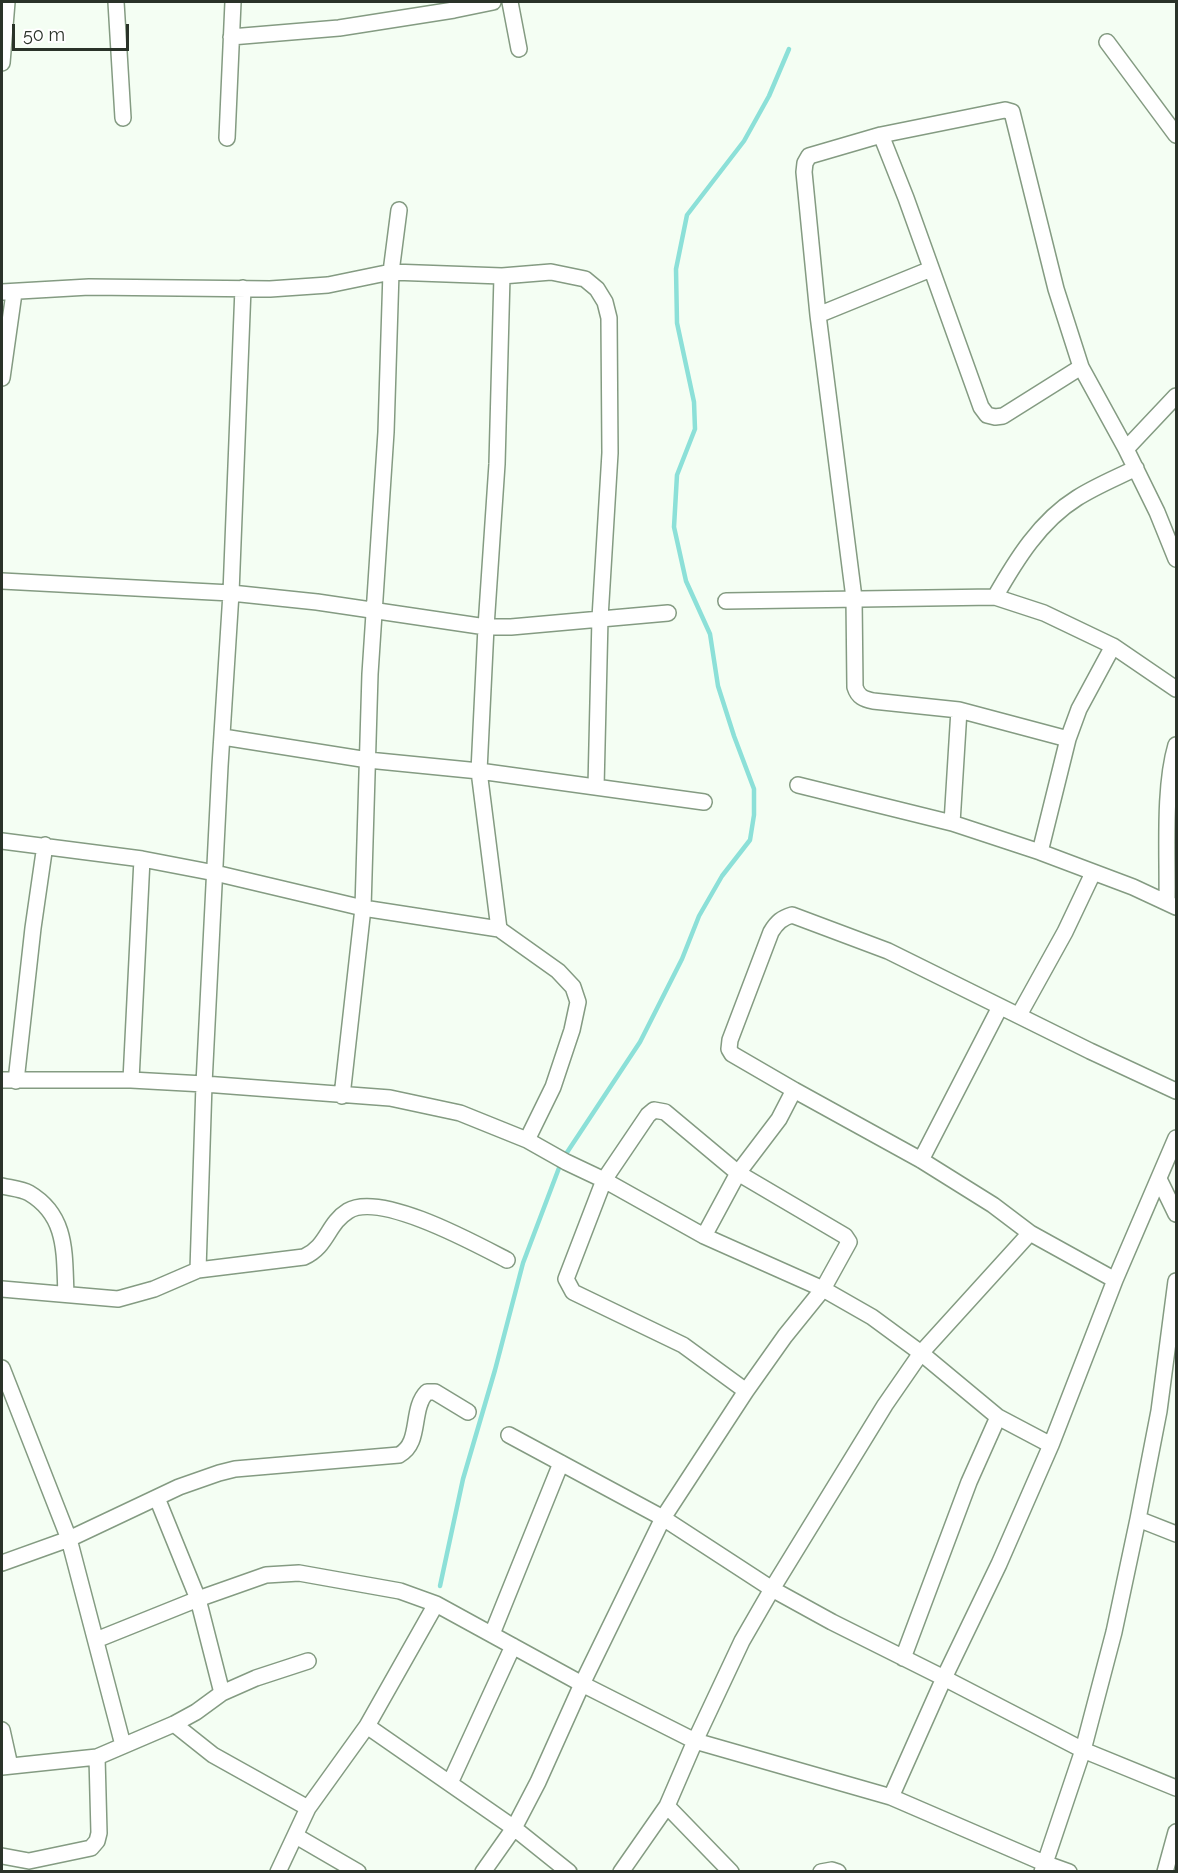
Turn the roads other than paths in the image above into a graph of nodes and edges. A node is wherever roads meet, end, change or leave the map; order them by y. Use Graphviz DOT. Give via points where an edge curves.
graph roads {
  1 [pos="7,2"];
  2 [pos="116,2"];
  3 [pos="233,2"];
  4 [pos="493,2"];
  5 [pos="510,2"];
  6 [pos="231,37"];
  7 [pos="1107,42"];
  8 [pos="519,49"];
  9 [pos="2,63"];
  10 [pos="123,118"];
  11 [pos="881,135"];
  12 [pos="1176,135"];
  13 [pos="228,138"];
  14 [pos="399,210"];
  15 [pos="931,269"];
  16 [pos="391,272"];
  17 [pos="502,276"];
  18 [pos="243,288"];
  19 [pos="8,292"];
  20 [pos="818,315"];
  21 [pos="1081,367"];
  22 [pos="2,378"];
  23 [pos="1176,396"];
  24 [pos="1126,449"];
  25 [pos="1136,468"];
  26 [pos="1176,560"];
  27 [pos="2,581"];
  28 [pos="231,593"];
  29 [pos="995,597"];
  30 [pos="854,598"];
  31 [pos="726,601"];
  32 [pos="374,611"];
  33 [pos="668,612"];
  34 [pos="600,618"];
  35 [pos="486,627"];
  36 [pos="1113,646"];
  37 [pos="1176,689"];
  38 [pos="959,710"];
  39 [pos="223,736"];
  40 [pos="1068,739"];
  41 [pos="1176,745"];
  42 [pos="368,760"];
  43 [pos="479,771"];
  44 [pos="798,785"];
  45 [pos="596,787"];
  46 [pos="704,802"];
  47 [pos="952,823"];
  48 [pos="2,841"];
  49 [pos="45,845"];
  50 [pos="1040,852"];
  51 [pos="142,860"];
  52 [pos="215,873"];
  53 [pos="1093,873"];
  54 [pos="1172,904"];
  55 [pos="363,908"];
  56 [pos="499,929"];
  57 [pos="1000,1007"];
  58 [pos="1019,1015"];
  59 [pos="131,1080"];
  60 [pos="9,1081"];
  61 [pos="204,1084"];
  62 [pos="794,1090"];
  63 [pos="1176,1091"];
  64 [pos="342,1095"];
  65 [pos="1176,1138"];
  66 [pos="527,1140"];
  67 [pos="921,1160"];
  68 [pos="738,1173"];
  69 [pos="1159,1179"];
  70 [pos="604,1180"];
  71 [pos="2,1186"];
  72 [pos="1176,1214"];
  73 [pos="1030,1233"];
  74 [pos="704,1236"];
  75 [pos="507,1260"];
  76 [pos="198,1270"];
  77 [pos="1115,1280"];
  78 [pos="1176,1281"];
  79 [pos="2,1289"];
  80 [pos="823,1289"];
  81 [pos="66,1294"];
  82 [pos="921,1353"];
  83 [pos="2,1368"];
  84 [pos="746,1391"];
  85 [pos="468,1412"];
  86 [pos="998,1417"];
  87 [pos="509,1435"];
  88 [pos="1051,1445"];
  89 [pos="561,1463"];
  90 [pos="157,1498"];
  91 [pos="663,1518"];
  92 [pos="1138,1519"];
  93 [pos="1176,1534"];
  94 [pos="69,1539"];
  95 [pos="2,1563"];
  96 [pos="771,1589"];
  97 [pos="198,1599"];
  98 [pos="436,1604"];
  99 [pos="492,1634"];
  100 [pos="96,1640"];
  101 [pos="513,1646"];
  102 [pos="903,1658"];
  103 [pos="309,1661"];
  104 [pos="944,1678"];
  105 [pos="582,1684"];
  106 [pos="222,1693"];
  107 [pos="174,1724"];
  108 [pos="367,1726"];
  109 [pos="2,1730"];
  110 [pos="695,1741"];
  111 [pos="123,1745"];
  112 [pos="1083,1750"];
  113 [pos="96,1757"];
  114 [pos="6,1766"];
  115 [pos="450,1783"];
  116 [pos="1176,1788"];
  117 [pos="891,1797"];
  118 [pos="667,1806"];
  119 [pos="308,1808"];
  120 [pos="514,1828"];
  121 [pos="1176,1832"];
  122 [pos="296,1836"];
  123 [pos="2,1856"];
  124 [pos="1043,1867"];
  125 [pos="278,1872"];
  126 [pos="358,1872"];
  127 [pos="483,1872"];
  128 [pos="568,1872"];
  129 [pos="621,1872"];
  130 [pos="731,1872"];
  131 [pos="821,1872"];
  132 [pos="838,1872"];
  133 [pos="1069,1872"];
  134 [pos="1165,1872"];
  1 -- 9 [label="street"];
  2 -- 10 [label="street"];
  3 -- 6 [label="street"];
  4 -- 6 [label="street" via="339,28"];
  5 -- 8 [label="street"];
  6 -- 13 [label="street"];
  7 -- 12 [label="street"];
  11 -- 15 [label="street"];
  11 -- 20 [label="street" via="809,156 805,163"];
  11 -- 21 [label="street" via="1005,110 1012,112 1056,289"];
  14 -- 16 [label="street"];
  15 -- 20 [label="street"];
  15 -- 21 [label="street" via="987,415 1003,416"];
  16 -- 17 [label="street"];
  16 -- 18 [label="street" via="328,285"];
  16 -- 32 [label="street" via="386,432"];
  17 -- 34 [label="street" via="551,272 570,275 585,279 605,302 609,318 610,453"];
  17 -- 35 [label="street" via="497,464"];
  18 -- 19 [label="street" via="89,287"];
  18 -- 28 [label="street"];
  19 -- 22 [label="street"];
  20 -- 30 [label="street"];
  21 -- 24 [label="street"];
  23 -- 24 [label="street"];
  24 -- 25 [label="street"];
  25 -- 26 [label="street"];
  25 -- 29 [label="street" via="1076,498 1044,526 1016,559"];
  27 -- 28 [label="street"];
  28 -- 32 [label="street"];
  28 -- 39 [label="street"];
  29 -- 30 [label="street"];
  29 -- 36 [label="street" via="1044,613"];
  30 -- 31 [label="street"];
  30 -- 38 [label="street" via="857,694 873,701"];
  32 -- 35 [label="street"];
  32 -- 42 [label="street"];
  33 -- 34 [label="street"];
  34 -- 35 [label="street"];
  34 -- 45 [label="street"];
  35 -- 43 [label="street"];
  36 -- 37 [label="street"];
  36 -- 40 [label="street" via="1079,709"];
  38 -- 40 [label="street"];
  38 -- 47 [label="street"];
  39 -- 42 [label="street"];
  39 -- 52 [label="street"];
  40 -- 50 [label="street"];
  41 -- 54 [label="street" via="1169,795"];
  42 -- 43 [label="street"];
  42 -- 55 [label="street"];
  43 -- 45 [label="street"];
  43 -- 56 [label="street"];
  44 -- 47 [label="street"];
  45 -- 46 [label="street"];
  47 -- 50 [label="street"];
  48 -- 49 [label="street"];
  49 -- 51 [label="street"];
  49 -- 60 [label="street"];
  50 -- 53 [label="street"];
  51 -- 52 [label="street"];
  51 -- 59 [label="street"];
  52 -- 55 [label="street"];
  52 -- 61 [label="street"];
  53 -- 54 [label="street"];
  53 -- 58 [label="street"];
  55 -- 56 [label="street"];
  55 -- 64 [label="street"];
  56 -- 66 [label="street" via="558,971 573,987 578,1002 553,1087"];
  57 -- 58 [label="street"];
  57 -- 62 [label="street" via="888,951 792,915 784,917 771,932 729,1049"];
  57 -- 67 [label="street"];
  58 -- 63 [label="street"];
  59 -- 60 [label="street"];
  59 -- 61 [label="street"];
  61 -- 64 [label="street"];
  61 -- 76 [label="street"];
  62 -- 67 [label="street"];
  62 -- 68 [label="street" via="779,1119"];
  64 -- 66 [label="street" via="434,1106"];
  65 -- 69 [label="street"];
  66 -- 70 [label="street"];
  67 -- 73 [label="street"];
  68 -- 70 [label="street" via="666,1112 654,1110"];
  68 -- 74 [label="street"];
  68 -- 80 [label="street" via="848,1238 846,1251"];
  69 -- 72 [label="street"];
  69 -- 77 [label="street"];
  70 -- 74 [label="street"];
  70 -- 84 [label="street" via="566,1273 568,1286 573,1292 683,1345"];
  71 -- 81 [label="street" via="28,1192 53,1212 64,1242"];
  73 -- 77 [label="street"];
  73 -- 82 [label="street"];
  74 -- 80 [label="street"];
  75 -- 76 [label="street" via="410,1216 362,1207 341,1217 316,1252 304,1257"];
  76 -- 81 [label="street" via="154,1290 118,1299"];
  77 -- 88 [label="street"];
  78 -- 92 [label="street" via="1159,1411"];
  79 -- 81 [label="street"];
  80 -- 82 [label="street" via="872,1317"];
  80 -- 84 [label="street"];
  82 -- 86 [label="street"];
  82 -- 96 [label="street"];
  83 -- 94 [label="street"];
  84 -- 91 [label="street"];
  85 -- 90 [label="street" via="435,1392 427,1392 420,1399 411,1444 399,1455 235,1469"];
  86 -- 88 [label="street"];
  86 -- 102 [label="street" via="969,1482"];
  87 -- 89 [label="street"];
  88 -- 104 [label="street"];
  89 -- 91 [label="street"];
  89 -- 99 [label="street"];
  90 -- 94 [label="street"];
  90 -- 97 [label="street"];
  91 -- 96 [label="street"];
  91 -- 105 [label="street"];
  92 -- 93 [label="street"];
  92 -- 112 [label="street"];
  94 -- 95 [label="street"];
  94 -- 100 [label="street"];
  96 -- 102 [label="street"];
  96 -- 110 [label="street"];
  97 -- 98 [label="street" via="266,1575 299,1573 374,1585"];
  97 -- 100 [label="street"];
  97 -- 106 [label="street"];
  98 -- 99 [label="street"];
  98 -- 108 [label="street"];
  99 -- 101 [label="street"];
  100 -- 111 [label="street"];
  101 -- 105 [label="street"];
  101 -- 115 [label="street"];
  102 -- 104 [label="street"];
  103 -- 106 [label="street"];
  104 -- 112 [label="street"];
  104 -- 117 [label="street"];
  105 -- 110 [label="street"];
  105 -- 120 [label="street"];
  106 -- 107 [label="street"];
  107 -- 111 [label="street"];
  107 -- 119 [label="street" via="213,1755"];
  108 -- 115 [label="street"];
  108 -- 119 [label="street"];
  109 -- 114 [label="street"];
  110 -- 117 [label="street"];
  110 -- 118 [label="street"];
  111 -- 113 [label="street"];
  112 -- 116 [label="street"];
  112 -- 124 [label="street"];
  113 -- 114 [label="street"];
  113 -- 123 [label="street" via="99,1833 91,1848 29,1861"];
  115 -- 120 [label="street"];
  117 -- 124 [label="street"];
  118 -- 129 [label="street"];
  118 -- 130 [label="street"];
  119 -- 122 [label="street"];
  120 -- 127 [label="street"];
  120 -- 128 [label="street"];
  121 -- 134 [label="street"];
  122 -- 125 [label="street"];
  122 -- 126 [label="street"];
  124 -- 133 [label="street"];
  131 -- 132 [label="street"];
}
